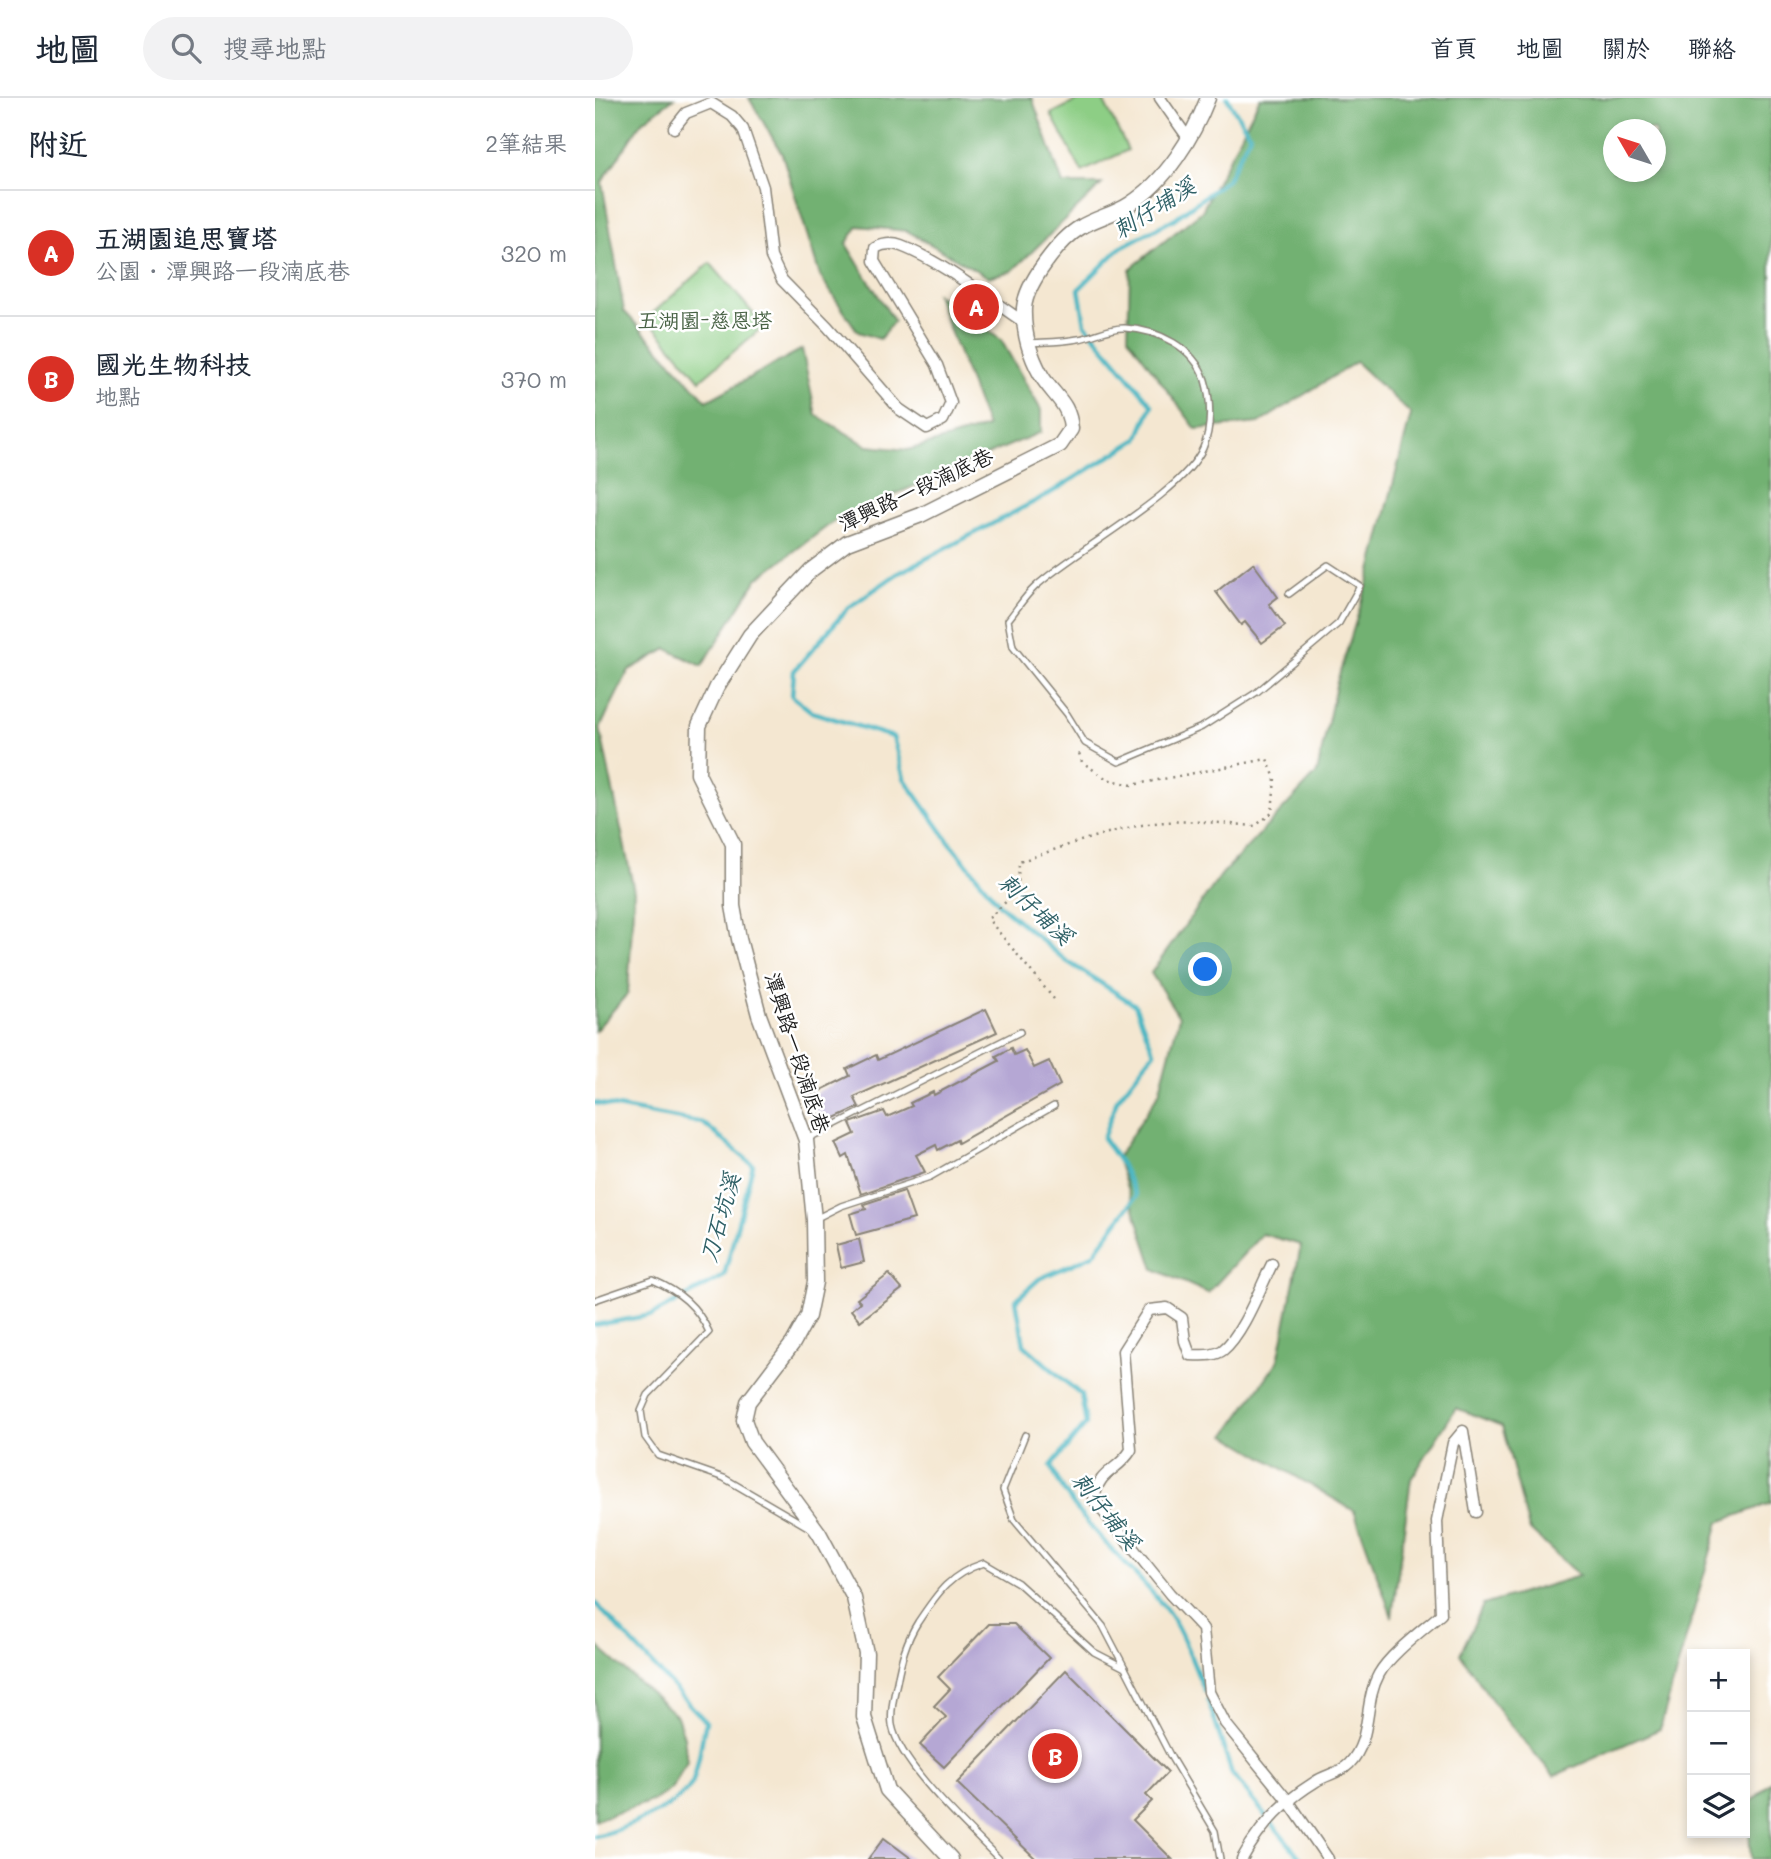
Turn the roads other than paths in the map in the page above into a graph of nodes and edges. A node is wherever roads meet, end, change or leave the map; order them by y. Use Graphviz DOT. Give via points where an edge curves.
graph roads {
  1 [pos="1160,98"];
  2 [pos="1208,98"];
  3 [pos="674,128"];
  4 [pos="1188,138"];
  5 [pos="1025,323"];
  6 [pos="1027,343"];
  7 [pos="1289,594"];
  8 [pos="1020,1032"];
  9 [pos="1054,1106"];
  10 [pos="806,1140"];
  11 [pos="814,1220"];
  12 [pos="1272,1264"];
  13 [pos="595,1300"];
  14 [pos="1025,1435"];
  15 [pos="1476,1512"];
  16 [pos="819,1533"];
  17 [pos="1125,1668"];
  18 [pos="1289,1802"];
  19 [pos="951,1859"];
  20 [pos="999,1859"];
  21 [pos="1220,1859"];
  22 [pos="1242,1859"];
  23 [pos="1328,1859"];
  1 -- 4 [label="street"];
  2 -- 4 [label="street, 潭興路一段湳底巷"];
  3 -- 5 [label="street" via="687,113 711,103 743,129 762,187 771,257 782,280 899,409 927,428 943,420 951,403 937,365 874,261 875,248 900,246 956,276"];
  4 -- 5 [label="street, 潭興路一段湳底巷" via="1161,177 1130,204 1079,228 1049,257 1024,306"];
  5 -- 6 [label="street, 潭興路一段湳底巷"];
  6 -- 7 [label="lane" via="1079,339 1123,328 1172,341 1190,353 1211,399 1204,447 1189,469 1034,587 1008,620 1013,647 1067,714 1084,743 1119,762 1202,727 1257,692 1339,623 1360,586 1328,565"];
  6 -- 10 [label="street, 潭興路一段湳底巷" via="1042,376 1070,411 1072,429 1060,446 921,515 847,543 811,570 750,635 699,726 698,775 733,844 733,906 752,990"];
  8 -- 10 [label="lane"];
  9 -- 11 [label="lane" via="930,1177 841,1206"];
  10 -- 11 [label="street, 潭興路一段湳底巷"];
  11 -- 16 [label="street, 潭興路一段湳底巷" via="815,1282 808,1315 793,1343 748,1402 744,1420 752,1442"];
  12 -- 18 [label="street" via="1237,1332 1222,1350 1191,1355 1182,1318 1167,1308 1149,1310 1140,1321 1123,1351 1131,1450 1124,1462 1096,1483 1094,1500 1203,1629 1209,1692 1225,1723"];
  13 -- 16 [label="lane" via="653,1280 677,1291 700,1314 709,1332 648,1395 641,1411 645,1437 658,1455 724,1478"];
  14 -- 17 [label="lane" via="1003,1490 1014,1521 1103,1626"];
  15 -- 18 [label="street" via="1463,1431 1453,1443 1437,1521 1441,1614 1380,1673 1368,1703 1365,1737 1347,1767 1316,1781"];
  16 -- 19 [label="street, 潭興路一段湳底巷" via="854,1598 866,1653 864,1717 887,1790"];
  17 -- 20 [label="lane" via="1094,1651 1018,1583 984,1563 960,1571 931,1603 900,1660 892,1725 926,1782"];
  17 -- 21 [label="lane" via="1215,1831"];
  18 -- 22 [label="street" via="1263,1826"];
  18 -- 23 [label="street"];
}
